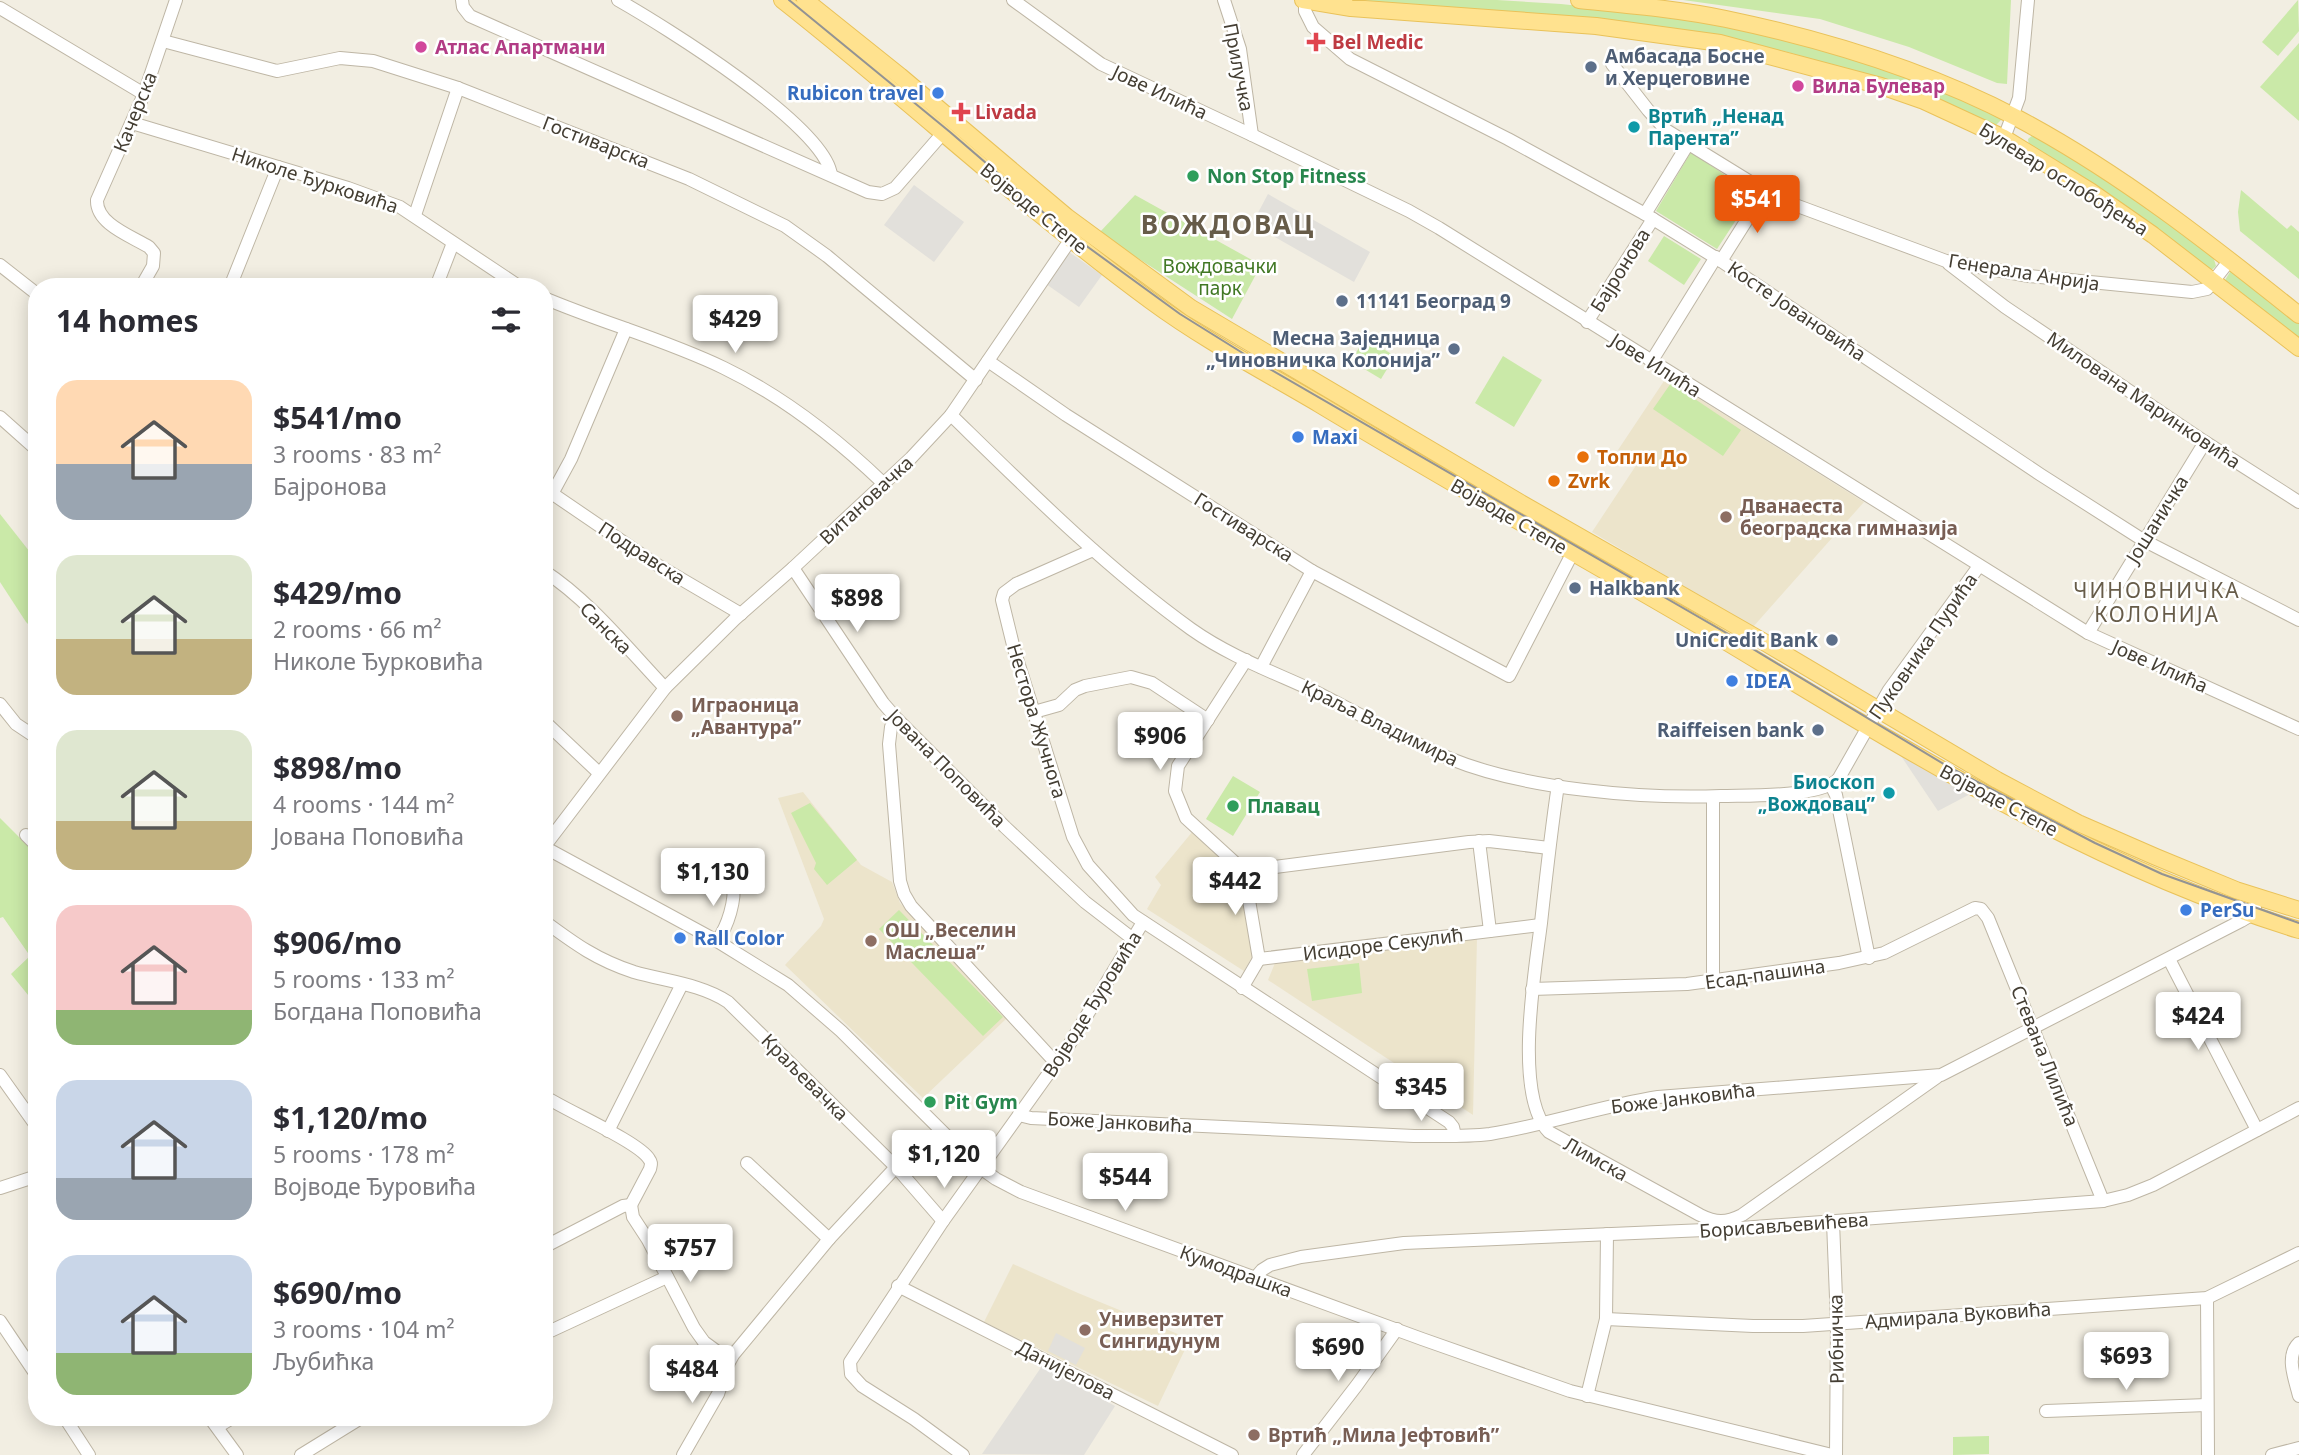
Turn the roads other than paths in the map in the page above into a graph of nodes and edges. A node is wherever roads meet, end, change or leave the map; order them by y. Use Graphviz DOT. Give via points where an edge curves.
graph roads {
  1 [pos="176,0"];
  2 [pos="462,0"];
  3 [pos="618,0"];
  4 [pos="782,0"];
  5 [pos="805,0"];
  6 [pos="1013,0"];
  7 [pos="1224,0"];
  8 [pos="1304,0"];
  9 [pos="1579,0"];
  10 [pos="2028,0"];
  11 [pos="0,8"];
  12 [pos="163,41"];
  13 [pos="1612,64"];
  14 [pos="457,88"];
  15 [pos="144,94"];
  16 [pos="2013,116"];
  17 [pos="132,122"];
  18 [pos="943,133"];
  19 [pos="1252,135"];
  20 [pos="2004,138"];
  21 [pos="1688,144"];
  22 [pos="278,167"];
  23 [pos="831,175"];
  24 [pos="1765,191"];
  25 [pos="415,215"];
  26 [pos="1649,217"];
  27 [pos="1075,233"];
  28 [pos="453,243"];
  29 [pos="1718,259"];
  30 [pos="2230,260"];
  31 [pos="1946,261"];
  32 [pos="0,265"];
  33 [pos="2003,272"];
  34 [pos="146,278"];
  35 [pos="234,278"];
  36 [pos="439,278"];
  37 [pos="506,278"];
  38 [pos="2214,281"];
  39 [pos="28,287"];
  40 [pos="1992,296"];
  41 [pos="553,301"];
  42 [pos="2299,315"];
  43 [pos="1587,322"];
  44 [pos="626,329"];
  45 [pos="2299,348"];
  46 [pos="988,361"];
  47 [pos="1651,362"];
  48 [pos="976,380"];
  49 [pos="951,415"];
  50 [pos="0,417"];
  51 [pos="28,442"];
  52 [pos="2204,442"];
  53 [pos="883,483"];
  54 [pos="553,484"];
  55 [pos="553,494"];
  56 [pos="2299,502"];
  57 [pos="2143,540"];
  58 [pos="1093,550"];
  59 [pos="1573,552"];
  60 [pos="1979,566"];
  61 [pos="793,568"];
  62 [pos="1312,570"];
  63 [pos="553,578"];
  64 [pos="741,614"];
  65 [pos="2299,620"];
  66 [pos="2088,633"];
  67 [pos="1245,660"];
  68 [pos="1261,667"];
  69 [pos="665,688"];
  70 [pos="0,704"];
  71 [pos="1877,710"];
  72 [pos="1034,712"];
  73 [pos="897,719"];
  74 [pos="1208,720"];
  75 [pos="1867,727"];
  76 [pos="2299,729"];
  77 [pos="553,730"];
  78 [pos="28,732"];
  79 [pos="599,774"];
  80 [pos="1835,781"];
  81 [pos="1558,785"];
  82 [pos="1713,797"];
  83 [pos="553,835"];
  84 [pos="1479,841"];
  85 [pos="1549,848"];
  86 [pos="553,852"];
  87 [pos="1244,871"];
  88 [pos="733,882"];
  89 [pos="2259,898"];
  90 [pos="2299,910"];
  91 [pos="1985,912"];
  92 [pos="2251,915"];
  93 [pos="1143,922"];
  94 [pos="1540,925"];
  95 [pos="553,928"];
  96 [pos="2299,930"];
  97 [pos="1490,931"];
  98 [pos="1133,939"];
  99 [pos="717,941"];
  100 [pos="1259,958"];
  101 [pos="1869,958"];
  102 [pos="2169,959"];
  103 [pos="1713,981"];
  104 [pos="682,984"];
  105 [pos="1242,988"];
  106 [pos="1532,989"];
  107 [pos="2034,1027"];
  108 [pos="1056,1063"];
  109 [pos="1941,1074"];
  110 [pos="0,1075"];
  111 [pos="553,1101"];
  112 [pos="2299,1108"];
  113 [pos="28,1114"];
  114 [pos="1019,1115"];
  115 [pos="1542,1123"];
  116 [pos="2257,1129"];
  117 [pos="608,1131"];
  118 [pos="1455,1136"];
  119 [pos="747,1163"];
  120 [pos="896,1167"];
  121 [pos="980,1167"];
  122 [pos="28,1179"];
  123 [pos="0,1188"];
  124 [pos="2103,1201"];
  125 [pos="631,1205"];
  126 [pos="1748,1211"];
  127 [pos="1700,1216"];
  128 [pos="943,1221"];
  129 [pos="1833,1222"];
  130 [pos="1756,1227"];
  131 [pos="1694,1230"];
  132 [pos="1607,1234"];
  133 [pos="829,1239"];
  134 [pos="553,1242"];
  135 [pos="2299,1252"];
  136 [pos="667,1277"];
  137 [pos="1255,1278"];
  138 [pos="898,1286"];
  139 [pos="2207,1298"];
  140 [pos="1606,1319"];
  141 [pos="0,1321"];
  142 [pos="1837,1323"];
  143 [pos="1397,1329"];
  144 [pos="553,1330"];
  145 [pos="2299,1343"];
  146 [pos="28,1363"];
  147 [pos="728,1364"];
  148 [pos="1587,1396"];
  149 [pos="2299,1396"];
  150 [pos="2207,1405"];
  151 [pos="2046,1411"];
  152 [pos="70,1426"];
  153 [pos="217,1426"];
  154 [pos="345,1426"];
  155 [pos="2299,1448"];
  156 [pos="89,1455"];
  157 [pos="237,1455"];
  158 [pos="301,1455"];
  159 [pos="683,1455"];
  160 [pos="963,1455"];
  161 [pos="1232,1455"];
  162 [pos="1303,1455"];
  163 [pos="1834,1455"];
  164 [pos="2208,1455"];
  165 [pos="2272,1455"];
  1 -- 12 [label="street, Качерска"];
  2 -- 23 [label="street" via="470,16"];
  3 -- 23 [label="street" via="731,72 780,110 825,158"];
  4 -- 18 [label="main road, Војводе Степе"];
  5 -- 27 [label="main road, Војводе Степе" via="900,76"];
  6 -- 19 [label="street, Јове Илића" via="1101,64"];
  7 -- 19 [label="street, Прилучка" via="1240,49"];
  8 -- 20 [label="main road, Булевар ослобођења" via="1351,8 1596,26 1720,43 1892,90"];
  8 -- 26 [label="street, Косте Јовановића" via="1313,27 1350,59"];
  9 -- 16 [label="main road, Булевар ослобођења" via="1776,30 1902,68"];
  10 -- 16 [label="street" via="2022,75"];
  11 -- 15 [label="street"];
  12 -- 14 [label="street, Гостиварска" via="277,71 340,58 365,60"];
  12 -- 15 [label="street, Качерска"];
  13 -- 21 [label="street, Генерала Анрија" via="1658,121"];
  14 -- 25 [label="street"];
  14 -- 48 [label="street, Гостиварска" via="689,179 785,226"];
  15 -- 17 [label="street, Качерска"];
  16 -- 20 [label="street"];
  16 -- 30 [label="main road, Булевар ослобођења" via="2143,195"];
  17 -- 22 [label="street, Николе Ђурковића"];
  17 -- 34 [label="street, Качерска" via="97,200 97,210 105,221 154,253"];
  18 -- 23 [label="street" via="887,193 868,192"];
  18 -- 27 [label="main road, Војводе Степе"];
  19 -- 43 [label="street, Јове Илића" via="1409,211"];
  20 -- 38 [label="main road, Булевар ослобођења" via="2123,213"];
  21 -- 24 [label="street, Генерала Анрија"];
  21 -- 26 [label="street, Бајронова"];
  22 -- 25 [label="street, Николе Ђурковића" via="383,200"];
  22 -- 35 [label="street"];
  24 -- 29 [label="street"];
  24 -- 31 [label="street, Генерала Анрија"];
  25 -- 28 [label="street, Николе Ђурковића"];
  26 -- 29 [label="street, Косте Јовановића"];
  26 -- 43 [label="street, Бајронова"];
  27 -- 46 [label="street, Витановачка"];
  27 -- 59 [label="main road, Војводе Степе" via="1152,302 1198,332"];
  27 -- 71 [label="main road, Војводе Степе" via="1191,308"];
  28 -- 36 [label="street"];
  28 -- 37 [label="street, Николе Ђурковића"];
  29 -- 47 [label="street"];
  29 -- 57 [label="street, Косте Јовановића"];
  30 -- 38 [label="street"];
  30 -- 42 [label="main road, Булевар ослобођења"];
  31 -- 33 [label="street, Генерала Анрија"];
  31 -- 40 [label="street, Милована Маринковића"];
  32 -- 39 [label="street"];
  33 -- 38 [label="street, Генерала Анрија" via="2175,292 2202,291"];
  33 -- 40 [label="street" via="1993,281"];
  38 -- 45 [label="main road, Булевар ослобођења"];
  40 -- 52 [label="street, Милована Маринковића"];
  41 -- 44 [label="street"];
  43 -- 47 [label="street, Јове Илића"];
  44 -- 53 [label="street" via="753,383 825,430"];
  44 -- 54 [label="street" via="571,459"];
  46 -- 48 [label="street, Витановачка"];
  46 -- 62 [label="street, Гостиварска"];
  47 -- 60 [label="street, Јове Илића"];
  48 -- 49 [label="street, Витановачка"];
  49 -- 53 [label="street, Витановачка"];
  49 -- 58 [label="street, Краља Владимира"];
  50 -- 51 [label="street"];
  52 -- 56 [label="street, Милована Маринковића"];
  52 -- 57 [label="street, Јошаничка"];
  53 -- 61 [label="street, Витановачка"];
  55 -- 64 [label="street, Подравска" via="654,564"];
  57 -- 65 [label="street, Косте Јовановића"];
  57 -- 66 [label="street, Јошаничка"];
  58 -- 67 [label="street, Краља Владимира" via="1189,627"];
  58 -- 72 [label="street, Нестора Жучнога" via="1016,583 1003,596"];
  59 -- 62 [label="street, Гостиварска" via="1509,676"];
  59 -- 75 [label="main road, Војводе Степе"];
  60 -- 66 [label="street, Јове Илића"];
  60 -- 71 [label="street, Пуковника Пурића"];
  61 -- 64 [label="street, Витановачка"];
  61 -- 73 [label="street, Јована Поповића"];
  62 -- 68 [label="street"];
  63 -- 69 [label="street, Санска"];
  64 -- 69 [label="street, Витановачка"];
  66 -- 76 [label="street, Јове Илића"];
  67 -- 68 [label="street, Краља Владимира"];
  67 -- 74 [label="street"];
  68 -- 81 [label="street, Краља Владимира" via="1452,760"];
  69 -- 79 [label="street, Витановачка"];
  70 -- 78 [label="street"];
  71 -- 75 [label="street, Пуковника Пурића"];
  71 -- 89 [label="main road, Војводе Степе" via="2078,823"];
  72 -- 74 [label="street" via="1059,705 1085,686 1131,677 1152,684"];
  72 -- 93 [label="street, Нестора Жучнога" via="1079,850 1107,888"];
  73 -- 98 [label="street, Јована Поповића" via="1084,902"];
  73 -- 108 [label="street" via="889,744 904,894"];
  74 -- 87 [label="street" via="1178,766 1175,791 1192,825"];
  75 -- 80 [label="street"];
  75 -- 92 [label="main road, Војводе Степе" via="2080,843"];
  77 -- 79 [label="street"];
  79 -- 83 [label="street, Витановачка"];
  80 -- 82 [label="street, Краља Владимира" via="1820,790"];
  80 -- 101 [label="street"];
  81 -- 82 [label="street, Краља Владимира"];
  81 -- 85 [label="street"];
  82 -- 103 [label="street"];
  84 -- 85 [label="street"];
  84 -- 87 [label="street"];
  84 -- 97 [label="street"];
  85 -- 94 [label="street"];
  86 -- 99 [label="street, Кумодрашка"];
  87 -- 100 [label="street"];
  88 -- 99 [label="street" via="732,906"];
  89 -- 90 [label="main road, Војводе Степе"];
  89 -- 92 [label="street"];
  91 -- 101 [label="street, Есад-пашина" via="1975,908"];
  91 -- 107 [label="street, Стевана Лилића"];
  92 -- 96 [label="main road, Војводе Степе"];
  92 -- 102 [label="street, Боже Јанковића"];
  93 -- 98 [label="street, Војводе Ђуровића"];
  93 -- 105 [label="street"];
  94 -- 97 [label="street, Исидоре Секулић"];
  94 -- 106 [label="street"];
  95 -- 104 [label="street, Краљевачка" via="601,960"];
  97 -- 100 [label="street, Исидоре Секулић"];
  98 -- 108 [label="street, Војводе Ђуровића"];
  99 -- 121 [label="street, Кумодрашка" via="778,977 817,1009"];
  100 -- 105 [label="street"];
  101 -- 103 [label="street, Есад-пашина"];
  102 -- 107 [label="street, Боже Јанковића"];
  102 -- 116 [label="street"];
  103 -- 106 [label="street, Есад-пашина"];
  104 -- 117 [label="street"];
  104 -- 120 [label="street, Краљевачка" via="719,996 736,1008"];
  105 -- 118 [label="street" via="1439,1115 1452,1125"];
  106 -- 115 [label="street" via="1530,1070"];
  107 -- 109 [label="street, Боже Јанковића"];
  107 -- 124 [label="street, Стевана Лилића"];
  108 -- 114 [label="street, Војводе Ђуровића"];
  109 -- 115 [label="street, Боже Јанковића" via="1658,1097"];
  109 -- 126 [label="street, Лимска"];
  110 -- 113 [label="street"];
  111 -- 117 [label="street"];
  112 -- 116 [label="street, Борисављевићева"];
  114 -- 118 [label="street, Боже Јанковића"];
  114 -- 121 [label="street, Војводе Ђуровића"];
  115 -- 118 [label="street, Боже Јанковића"];
  115 -- 127 [label="street, Лимска" via="1562,1140"];
  116 -- 124 [label="street, Борисављевићева" via="2153,1185"];
  117 -- 125 [label="street" via="644,1153 651,1163"];
  119 -- 133 [label="street"];
  120 -- 128 [label="street, Краљевачка"];
  120 -- 133 [label="street"];
  121 -- 128 [label="street, Војводе Ђуровића"];
  121 -- 137 [label="street, Кумодрашка" via="1021,1192"];
  122 -- 123 [label="street"];
  124 -- 129 [label="street, Борисављевићева"];
  125 -- 134 [label="street"];
  125 -- 136 [label="street" via="633,1217"];
  126 -- 127 [label="street, Лимска" via="1726,1222"];
  126 -- 130 [label="street" via="1748,1220"];
  127 -- 131 [label="street"];
  128 -- 138 [label="street, Војводе Ђуровића"];
  129 -- 130 [label="street, Борисављевићева"];
  129 -- 142 [label="street, Рибничка"];
  130 -- 131 [label="street, Борисављевићева"];
  131 -- 132 [label="street, Борисављевићева"];
  132 -- 137 [label="street, Борисављевићева" via="1359,1248 1270,1265"];
  132 -- 140 [label="street"];
  133 -- 147 [label="street"];
  135 -- 139 [label="street, Адмирала Вуковића"];
  136 -- 144 [label="street"];
  136 -- 147 [label="street" via="694,1328"];
  137 -- 143 [label="street, Кумодрашка"];
  138 -- 160 [label="street, Војводе Ђуровића" via="850,1362 852,1374 862,1386"];
  138 -- 161 [label="street, Данијелова"];
  139 -- 142 [label="street, Адмирала Вуковића"];
  139 -- 150 [label="street"];
  140 -- 142 [label="street, Адмирала Вуковића" via="1778,1326"];
  140 -- 148 [label="street"];
  141 -- 146 [label="street"];
  142 -- 163 [label="street, Рибничка"];
  143 -- 148 [label="street, Кумодрашка"];
  143 -- 162 [label="street"];
  145 -- 149 [label="street" via="2292,1358"];
  147 -- 159 [label="street" via="721,1388"];
  148 -- 163 [label="street, Кумодрашка"];
  150 -- 151 [label="street"];
  150 -- 164 [label="street"];
  152 -- 156 [label="street"];
  153 -- 157 [label="street"];
  154 -- 158 [label="street"];
  155 -- 165 [label="street"];
}
